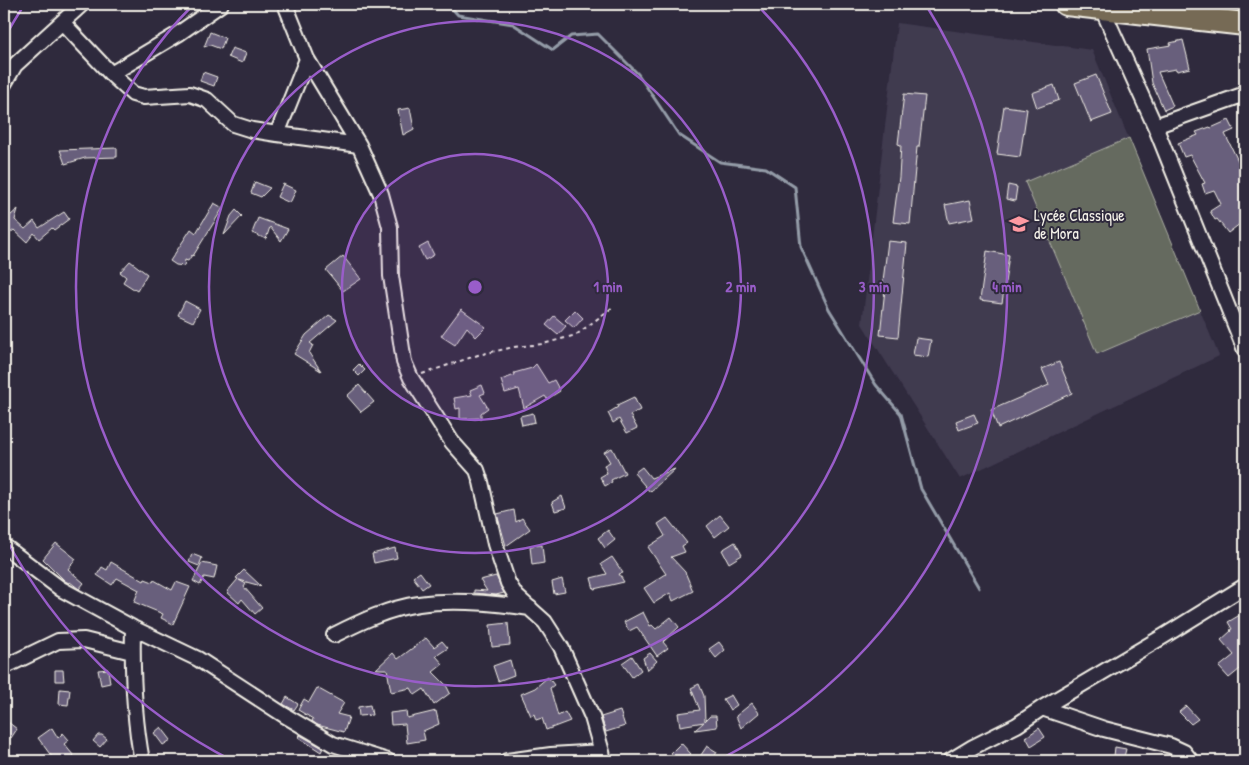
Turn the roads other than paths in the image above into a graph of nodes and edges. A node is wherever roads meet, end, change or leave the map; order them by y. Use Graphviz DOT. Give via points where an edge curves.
graph roads {
  1 [pos="82,4"];
  2 [pos="221,4"];
  3 [pos="285,4"];
  4 [pos="1066,4"];
  5 [pos="1101,6"];
  6 [pos="62,22"];
  7 [pos="1245,24"];
  8 [pos="307,59"];
  9 [pos="10,68"];
  10 [pos="111,74"];
  11 [pos="4,84"];
  12 [pos="1245,94"];
  13 [pos="1155,126"];
  14 [pos="277,134"];
  15 [pos="359,146"];
  16 [pos="1245,350"];
  17 [pos="4,546"];
  18 [pos="1245,586"];
  19 [pos="530,608"];
  20 [pos="133,628"];
  21 [pos="334,635"];
  22 [pos="132,652"];
  23 [pos="4,667"];
  24 [pos="1042,708"];
  25 [pos="603,756"];
  26 [pos="142,761"];
  27 [pos="388,761"];
  28 [pos="507,761"];
  29 [pos="950,761"];
  30 [pos="1191,761"];
  1 -- 6 [label="street"];
  2 -- 10 [label="street"];
  3 -- 8 [label="street"];
  4 -- 5 [label="highway"];
  5 -- 7 [label="highway"];
  5 -- 13 [label="street"];
  6 -- 9 [label="street"];
  6 -- 10 [label="street"];
  8 -- 14 [label="street"];
  8 -- 15 [label="street"];
  9 -- 11 [label="street"];
  10 -- 14 [label="street" via="133,94 144,97 190,94 207,100 233,124"];
  12 -- 13 [label="street"];
  13 -- 16 [label="street"];
  14 -- 15 [label="street"];
  15 -- 19 [label="street" via="381,194 390,227 390,276 404,362 452,442 476,470 503,571 516,596"];
  17 -- 20 [label="street" via="61,589"];
  18 -- 24 [label="street"];
  19 -- 21 [label="street" via="494,603 419,604 361,621"];
  19 -- 25 [label="street" via="561,647 592,717"];
  20 -- 22 [label="street"];
  20 -- 27 [label="street" via="198,659 332,744"];
  22 -- 23 [label="street" via="84,640 58,641"];
  22 -- 26 [label="street"];
  24 -- 29 [label="street"];
  24 -- 30 [label="street" via="1104,729 1171,746 1184,752"];
  25 -- 28 [label="street" via="551,755"];
}
